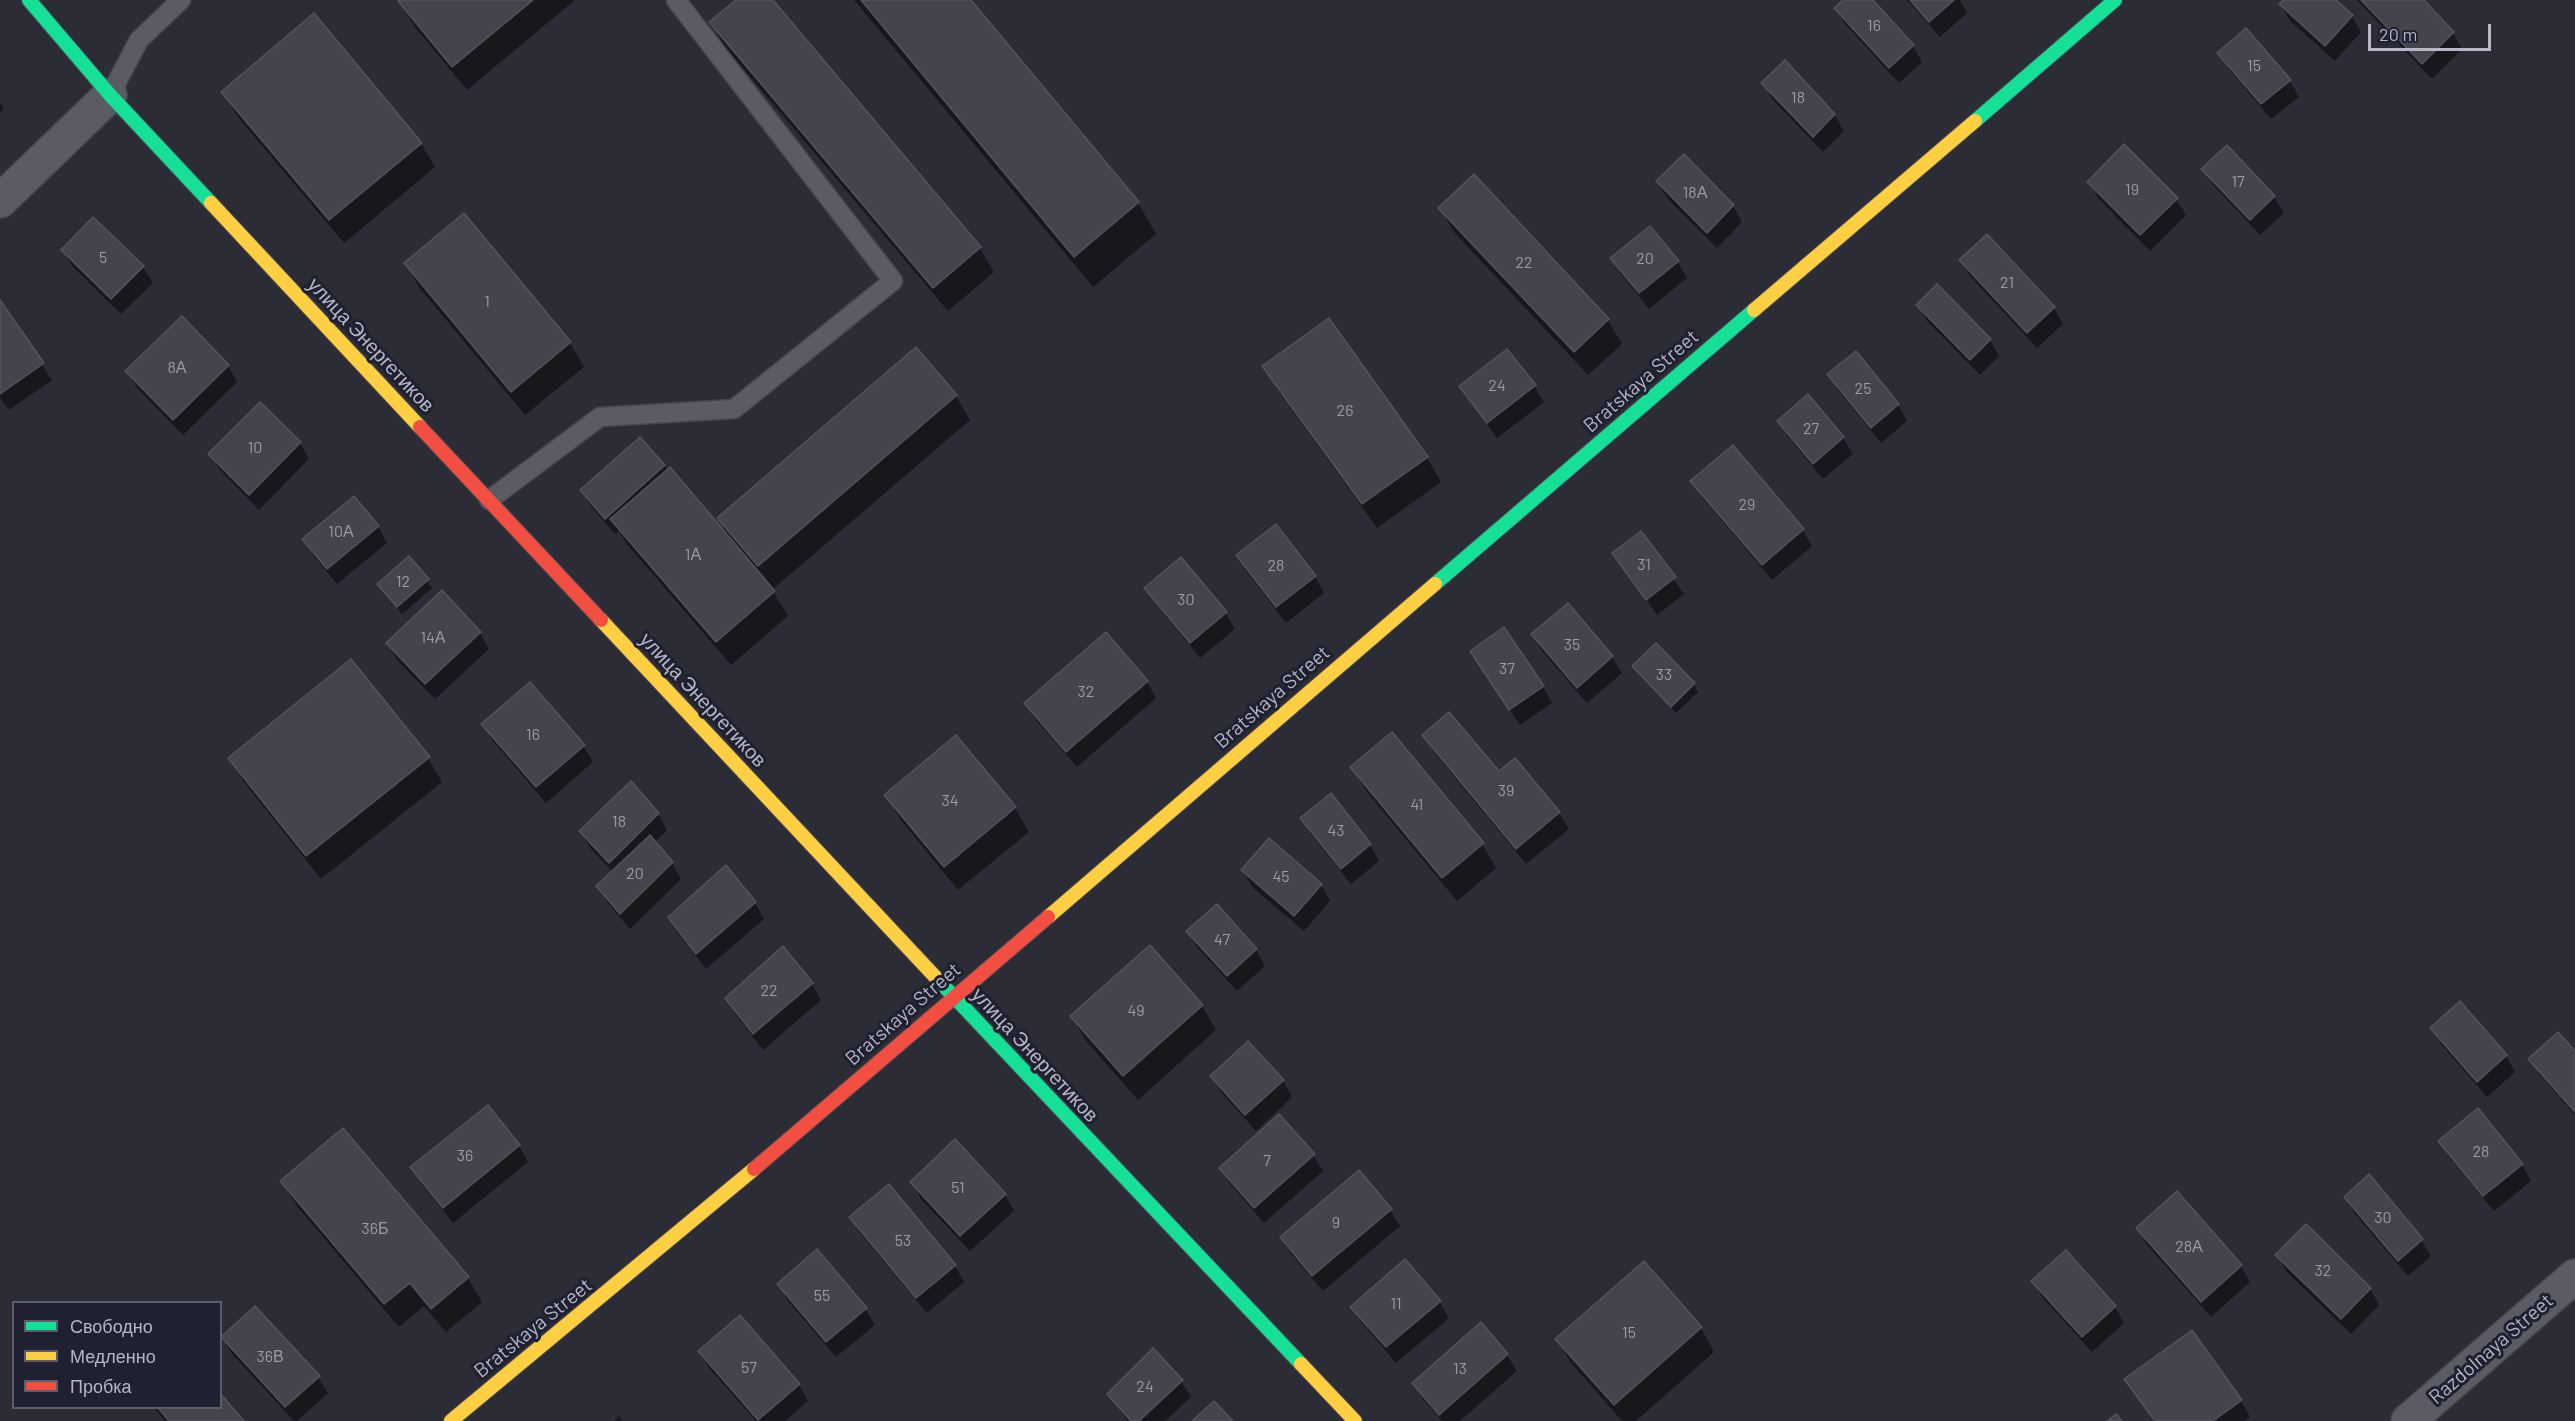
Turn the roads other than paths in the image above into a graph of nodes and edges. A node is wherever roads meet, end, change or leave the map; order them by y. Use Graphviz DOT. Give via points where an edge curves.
graph roads {
  1 [pos="29,0"];
  2 [pos="181,0"];
  3 [pos="676,0"];
  4 [pos="2115,0"];
  5 [pos="110,96"];
  6 [pos="0,201"];
  7 [pos="489,500"];
  8 [pos="953,996"];
  9 [pos="2575,1276"];
  10 [pos="451,1421"];
  11 [pos="1355,1421"];
  12 [pos="2408,1421"];
  1 -- 5 [label="main road, улица Энергетиков"];
  2 -- 5 [label="lane" via="139,40"];
  3 -- 7 [label="lane" via="893,281 734,409 600,417"];
  4 -- 8 [label="main road, Bratskaya Street"];
  5 -- 6 [label="street"];
  5 -- 7 [label="main road, улица Энергетиков"];
  7 -- 8 [label="main road, улица Энергетиков"];
  8 -- 10 [label="main road, Bratskaya Street" via="688,1226"];
  8 -- 11 [label="main road, улица Энергетиков"];
  9 -- 12 [label="street, Razdolnaya Street"];
}
